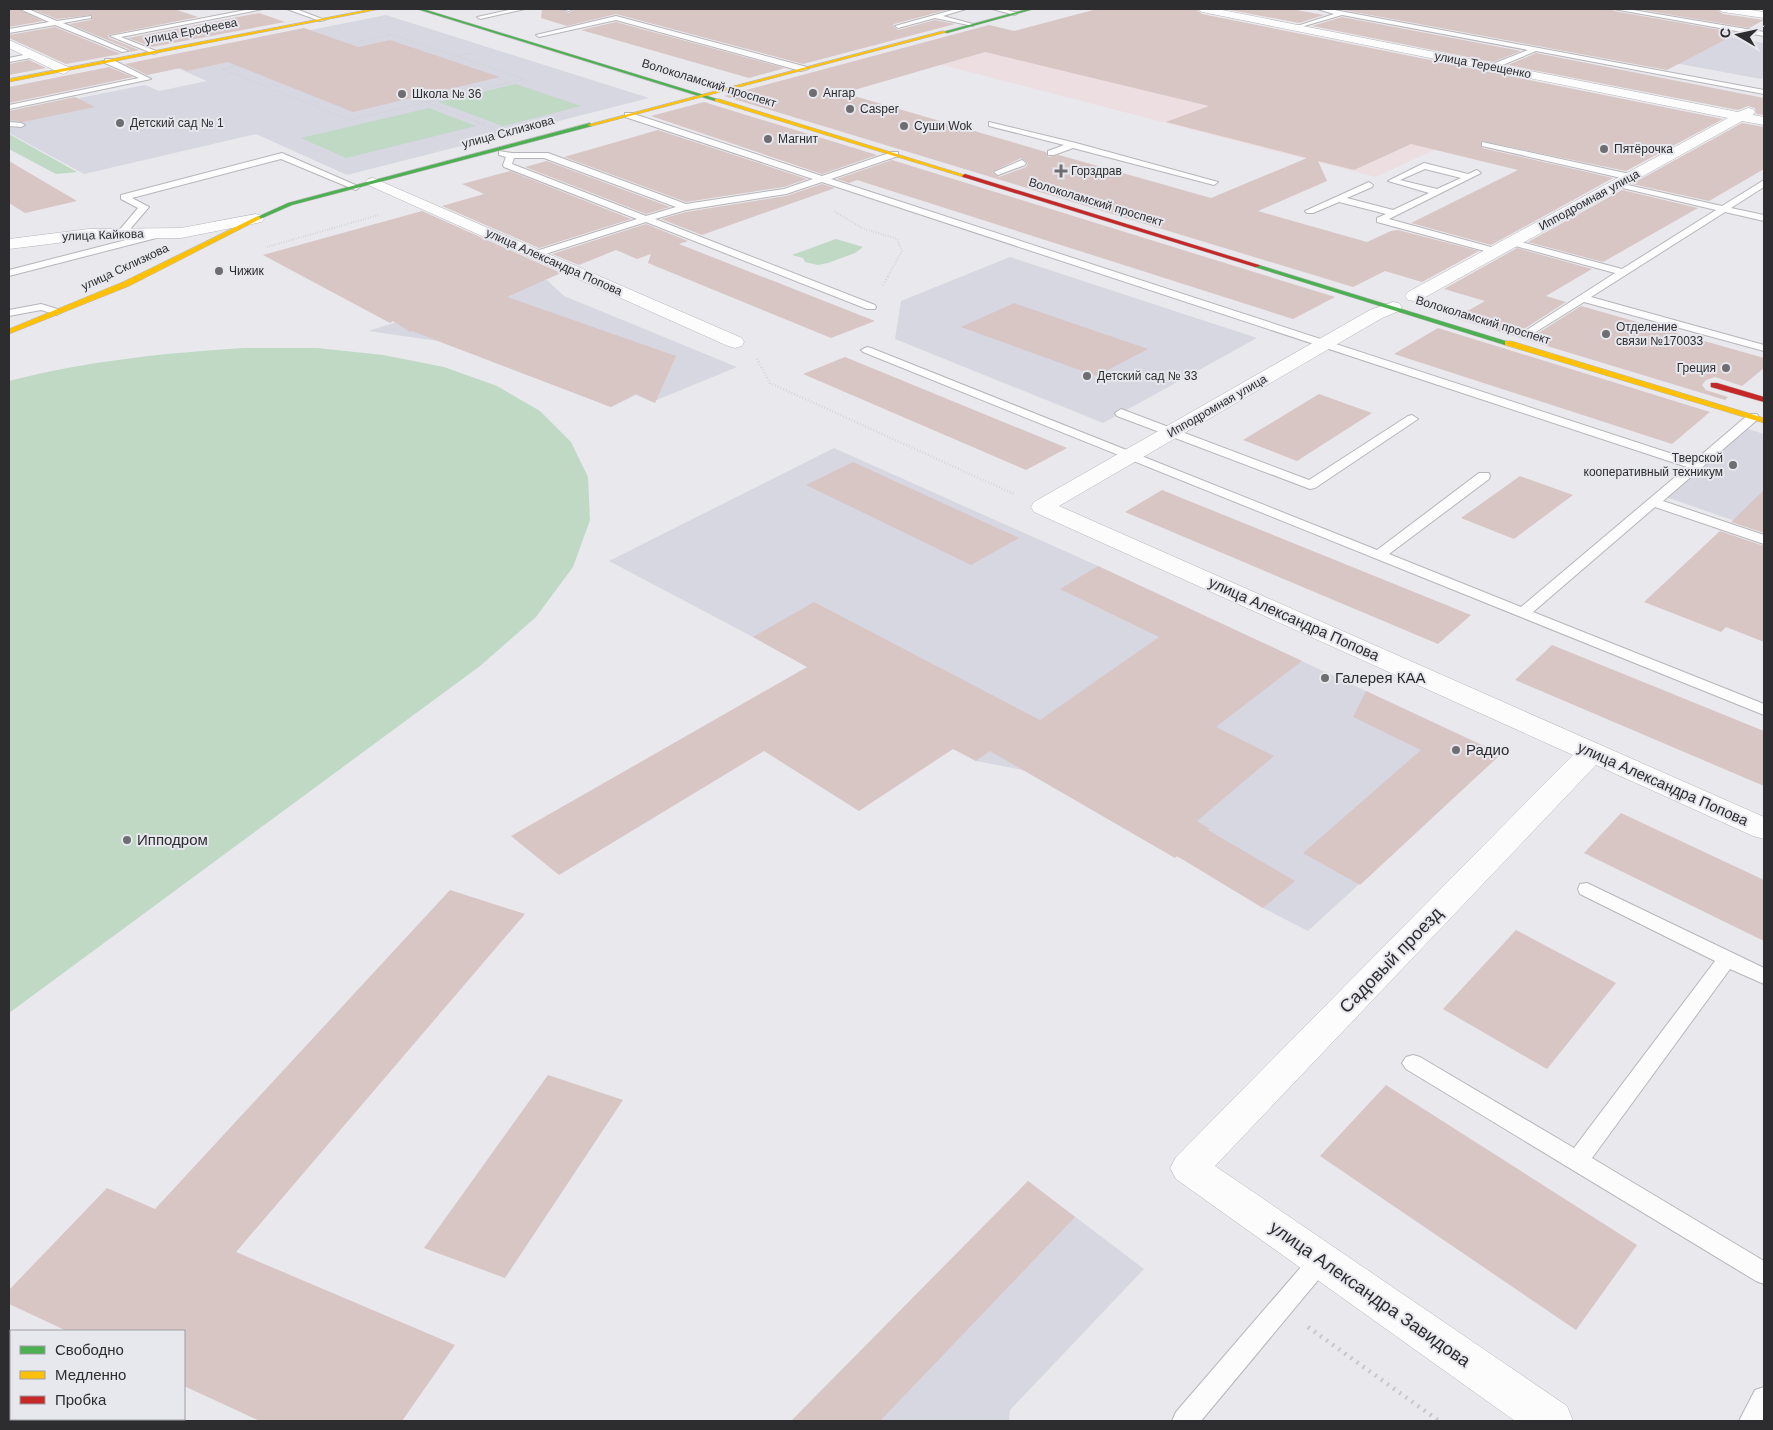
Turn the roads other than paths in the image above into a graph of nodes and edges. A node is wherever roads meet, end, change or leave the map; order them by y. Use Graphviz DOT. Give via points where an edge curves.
graph roads {
  1 [pos="24,9"];
  2 [pos="260,9"];
  3 [pos="290,9"];
  4 [pos="378,9"];
  5 [pos="419,9"];
  6 [pos="452,9"];
  7 [pos="522,9"];
  8 [pos="564,9"];
  9 [pos="569,9"];
  10 [pos="963,9"];
  11 [pos="995,9"];
  12 [pos="1032,9"];
  13 [pos="1202,9"];
  14 [pos="1320,9"];
  15 [pos="1617,9"];
  16 [pos="1661,9"];
  17 [pos="1724,9"];
  18 [pos="1016,13"];
  19 [pos="1341,13"];
  20 [pos="1649,14"];
  21 [pos="1764,15"];
  22 [pos="89,17"];
  23 [pos="480,17"];
  24 [pos="934,17"];
  25 [pos="322,20"];
  26 [pos="57,23"];
  27 [pos="971,25"];
  28 [pos="898,26"];
  29 [pos="1296,28"];
  30 [pos="9,31"];
  31 [pos="539,34"];
  32 [pos="1764,34"];
  33 [pos="9,44"];
  34 [pos="1536,49"];
  35 [pos="154,52"];
  36 [pos="33,55"];
  37 [pos="136,56"];
  38 [pos="9,60"];
  39 [pos="108,61"];
  40 [pos="1493,67"];
  41 [pos="804,69"];
  42 [pos="64,70"];
  43 [pos="9,81"];
  44 [pos="725,90"];
  45 [pos="1764,92"];
  46 [pos="703,96"];
  47 [pos="743,96"];
  48 [pos="1764,103"];
  49 [pos="9,107"];
  50 [pos="628,115"];
  51 [pos="1740,116"];
  52 [pos="1764,121"];
  53 [pos="9,124"];
  54 [pos="21,124"];
  55 [pos="992,124"];
  56 [pos="1486,144"];
  57 [pos="1073,145"];
  58 [pos="495,150"];
  59 [pos="1051,153"];
  60 [pos="895,154"];
  61 [pos="511,156"];
  62 [pos="1022,163"];
  63 [pos="993,170"];
  64 [pos="1017,177"];
  65 [pos="820,180"];
  66 [pos="1624,180"];
  67 [pos="373,182"];
  68 [pos="1214,182"];
  69 [pos="1764,183"];
  70 [pos="1368,185"];
  71 [pos="356,186"];
  72 [pos="1438,192"];
  73 [pos="1338,198"];
  74 [pos="685,207"];
  75 [pos="1724,209"];
  76 [pos="1310,211"];
  77 [pos="1394,213"];
  78 [pos="1764,218"];
  79 [pos="256,219"];
  80 [pos="646,219"];
  81 [pos="122,233"];
  82 [pos="161,234"];
  83 [pos="12,241"];
  84 [pos="1511,242"];
  85 [pos="1495,251"];
  86 [pos="536,254"];
  87 [pos="1623,272"];
  88 [pos="9,273"];
  89 [pos="1582,298"];
  90 [pos="1404,299"];
  91 [pos="1432,301"];
  92 [pos="871,307"];
  93 [pos="58,312"];
  94 [pos="9,313"];
  95 [pos="1525,329"];
  96 [pos="9,332"];
  97 [pos="1549,336"];
  98 [pos="735,342"];
  99 [pos="1326,344"];
  100 [pos="1764,348"];
  101 [pos="867,350"];
  102 [pos="1699,381"];
  103 [pos="1764,400"];
  104 [pos="1121,412"];
  105 [pos="1412,419"];
  106 [pos="1759,419"];
  107 [pos="1173,432"];
  108 [pos="1130,456"];
  109 [pos="1696,466"];
  110 [pos="1484,476"];
  111 [pos="1654,502"];
  112 [pos="1042,507"];
  113 [pos="1764,540"];
  114 [pos="1379,555"];
  115 [pos="1523,613"];
  116 [pos="1764,710"];
  117 [pos="1592,752"];
  118 [pos="1764,829"];
  119 [pos="1587,889"];
  120 [pos="1727,958"];
  121 [pos="1764,977"];
  122 [pos="1413,1063"];
  123 [pos="1577,1161"];
  124 [pos="1189,1168"];
  125 [pos="1321,1260"];
  126 [pos="1764,1273"];
  127 [pos="1764,1399"];
  128 [pos="1185,1421"];
  129 [pos="1551,1421"];
  130 [pos="1752,1421"];
  1 -- 26 [label="lane"];
  2 -- 35 [label="lane" via="113,36"];
  3 -- 25 [label="lane"];
  4 -- 25 [label="main road, улица Ерофеева"];
  5 -- 46 [label="main road, Волоколамский проспект"];
  6 -- 23 [label="main road, Волоколамский проспект"];
  7 -- 23 [label="lane"];
  8 -- 9 [label="lane"];
  10 -- 24 [label="lane"];
  11 -- 18 [label="lane"];
  12 -- 18 [label="main road, улица Склизкова"];
  13 -- 29 [label="street, улица Терещенко"];
  14 -- 19 [label="lane"];
  15 -- 20 [label="lane"];
  16 -- 20 [label="lane"];
  17 -- 21 [label="street"];
  18 -- 27 [label="main road, улица Склизкова"];
  19 -- 29 [label="lane"];
  19 -- 34 [label="lane"];
  20 -- 32 [label="lane"];
  22 -- 26 [label="lane"];
  23 -- 31 [label="main road, Волоколамский проспект"];
  24 -- 27 [label="lane"];
  24 -- 28 [label="lane"];
  25 -- 35 [label="main road, улица Ерофеева"];
  26 -- 30 [label="lane"];
  26 -- 37 [label="lane"];
  27 -- 41 [label="main road, улица Склизкова"];
  29 -- 40 [label="street, улица Терещенко"];
  31 -- 41 [label="lane" via="616,18"];
  31 -- 44 [label="main road, Волоколамский проспект"];
  33 -- 36 [label="street"];
  34 -- 40 [label="lane"];
  34 -- 45 [label="lane"];
  35 -- 37 [label="main road, улица Ерофеева"];
  36 -- 38 [label="lane"];
  36 -- 42 [label="street"];
  37 -- 39 [label="main road, улица Ерофеева"];
  39 -- 42 [label="main road, улица Ерофеева"];
  39 -- 49 [label="lane" via="147,79"];
  40 -- 51 [label="street, улица Терещенко"];
  41 -- 44 [label="main road, улица Склизкова"];
  42 -- 43 [label="main road, улица Ерофеева"];
  44 -- 46 [label="main road, улица Склизкова"];
  44 -- 47 [label="main road, Волоколамский проспект"];
  46 -- 50 [label="main road, улица Склизкова"];
  46 -- 60 [label="main road, Волоколамский проспект"];
  48 -- 51 [label="street, Ипподромная улица"];
  50 -- 58 [label="main road, улица Склизкова"];
  50 -- 65 [label="lane"];
  51 -- 52 [label="street, улица Терещенко"];
  51 -- 66 [label="street, Ипподромная улица"];
  53 -- 54 [label="lane"];
  55 -- 57 [label="lane"];
  56 -- 66 [label="lane"];
  57 -- 59 [label="lane"];
  57 -- 68 [label="lane"];
  58 -- 61 [label="lane"];
  58 -- 67 [label="main road, улица Склизкова"];
  60 -- 65 [label="lane"];
  60 -- 90 [label="main road, Волоколамский проспект"];
  61 -- 74 [label="lane" via="545,155"];
  61 -- 80 [label="lane" via="507,165"];
  62 -- 63 [label="lane"];
  63 -- 64 [label="main road, Волоколамский проспект"];
  65 -- 74 [label="lane" via="786,190"];
  65 -- 99 [label="lane"];
  66 -- 75 [label="lane"];
  66 -- 84 [label="street, Ипподромная улица"];
  67 -- 71 [label="main road, улица Склизкова"];
  67 -- 86 [label="street, улица Александра Попова"];
  69 -- 75 [label="lane"];
  70 -- 73 [label="lane"];
  71 -- 79 [label="main road, улица Склизкова" via="286,205"];
  71 -- 81 [label="lane" via="282,156 124,197 144,207"];
  72 -- 72 [label="lane" via="1473,175 1424,166 1392,181"];
  72 -- 77 [label="lane"];
  73 -- 76 [label="lane"];
  73 -- 77 [label="lane"];
  74 -- 80 [label="lane"];
  75 -- 78 [label="lane"];
  75 -- 87 [label="lane"];
  77 -- 85 [label="lane" via="1380,220"];
  79 -- 82 [label="street, улица Кайкова"];
  79 -- 93 [label="main road, улица Склизкова" via="126,284"];
  80 -- 86 [label="lane"];
  80 -- 92 [label="lane"];
  81 -- 82 [label="street, улица Кайкова"];
  81 -- 83 [label="street, улица Кайкова"];
  82 -- 88 [label="lane"];
  84 -- 85 [label="street, Ипподромная улица"];
  84 -- 87 [label="lane"];
  85 -- 90 [label="street, Ипподромная улица"];
  86 -- 98 [label="street, улица Александра Попова"];
  87 -- 89 [label="lane"];
  89 -- 95 [label="lane"];
  89 -- 100 [label="lane"];
  90 -- 91 [label="main road, Волоколамский проспект"];
  90 -- 99 [label="street, Ипподромная улица"];
  90 -- 106 [label="main road, Волоколамский проспект"];
  93 -- 94 [label="lane" via="41,308"];
  93 -- 96 [label="main road, улица Склизкова"];
  95 -- 97 [label="main road, Волоколамский проспект"];
  99 -- 107 [label="street, Ипподромная улица"];
  99 -- 109 [label="lane"];
  101 -- 108 [label="lane"];
  102 -- 103 [label="main road"];
  104 -- 107 [label="lane"];
  105 -- 107 [label="lane" via="1310,484"];
  106 -- 109 [label="lane"];
  107 -- 108 [label="street, Ипподромная улица"];
  108 -- 112 [label="street, Ипподромная улица"];
  108 -- 114 [label="lane"];
  109 -- 111 [label="lane"];
  110 -- 114 [label="lane"];
  111 -- 113 [label="lane"];
  111 -- 115 [label="lane"];
  112 -- 117 [label="street, улица Александра Попова"];
  114 -- 115 [label="lane"];
  115 -- 116 [label="lane"];
  117 -- 118 [label="street, улица Александра Попова"];
  117 -- 124 [label="street, Садовый проезд"];
  119 -- 120 [label="lane"];
  120 -- 121 [label="lane"];
  120 -- 123 [label="lane"];
  122 -- 123 [label="lane"];
  123 -- 126 [label="lane"];
  124 -- 125 [label="street, улица Александра Завидова"];
  125 -- 128 [label="lane"];
  125 -- 129 [label="street, улица Александра Завидова"];
  127 -- 130 [label="lane"];
}
